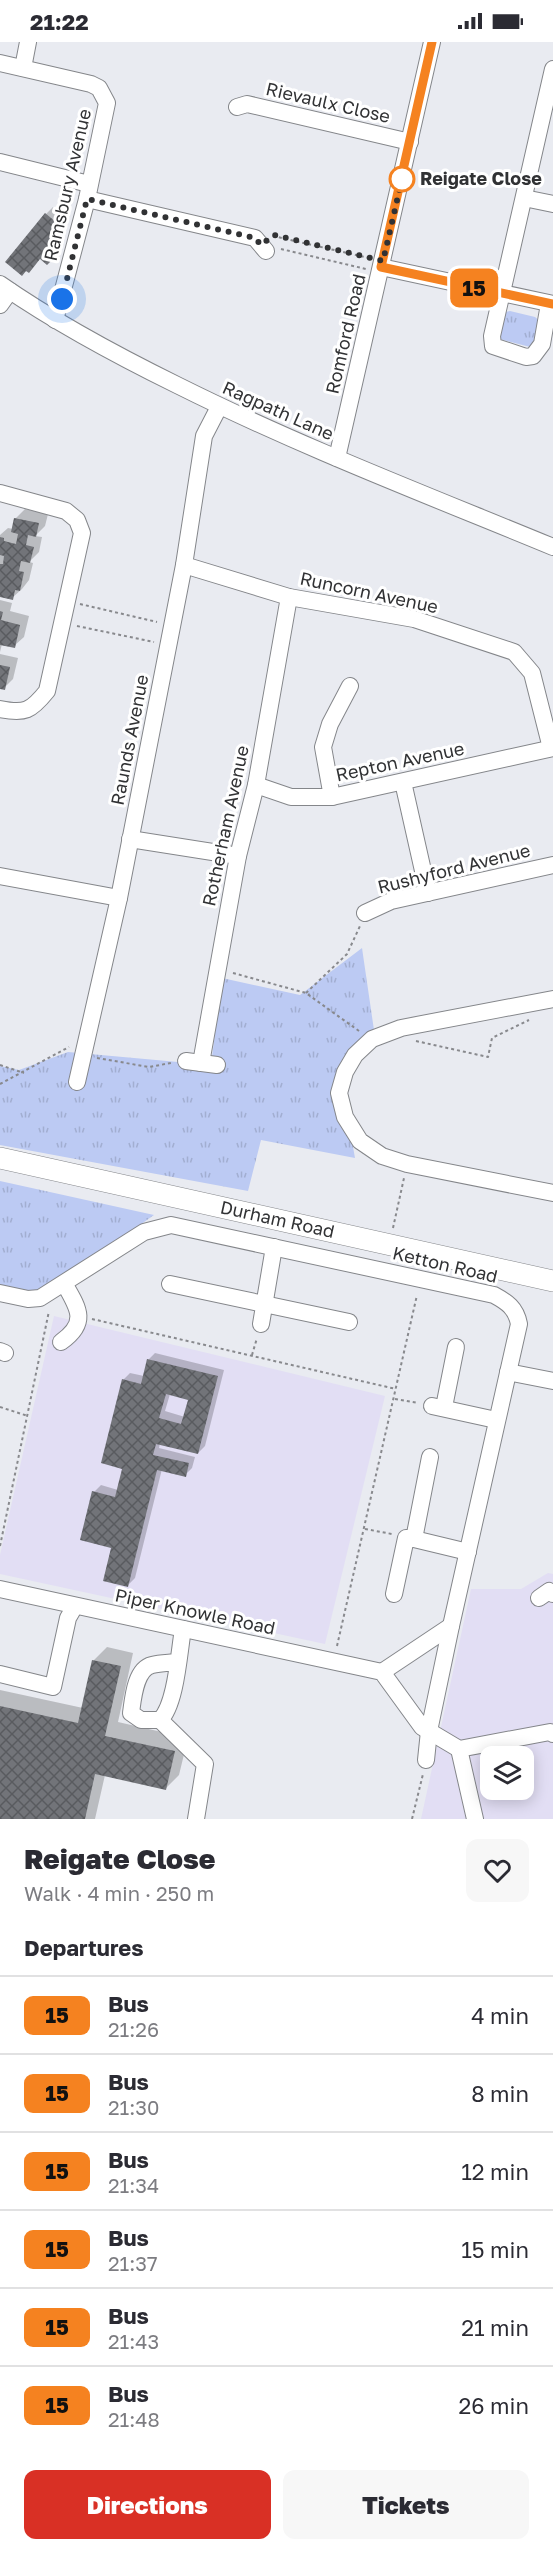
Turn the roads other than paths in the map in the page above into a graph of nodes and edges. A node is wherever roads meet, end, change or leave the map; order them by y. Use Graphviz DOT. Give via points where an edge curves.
graph roads {
  1 [pos="28,42"];
  2 [pos="432,42"];
  3 [pos="0,63"];
  4 [pos="23,68"];
  5 [pos="553,69"];
  6 [pos="237,107"];
  7 [pos="410,142"];
  8 [pos="0,162"];
  9 [pos="88,191"];
  10 [pos="524,198"];
  11 [pos="553,204"];
  12 [pos="263,248"];
  13 [pos="381,266"];
  14 [pos="5,287"];
  15 [pos="502,294"];
  16 [pos="551,304"];
  17 [pos="0,305"];
  18 [pos="56,320"];
  19 [pos="219,407"];
  20 [pos="337,458"];
  21 [pos="0,493"];
  22 [pos="553,548"];
  23 [pos="184,565"];
  24 [pos="290,597"];
  25 [pos="350,686"];
  26 [pos="0,709"];
  27 [pos="552,748"];
  28 [pos="403,782"];
  29 [pos="256,785"];
  30 [pos="332,797"];
  31 [pos="130,839"];
  32 [pos="238,856"];
  33 [pos="553,865"];
  34 [pos="0,876"];
  35 [pos="428,893"];
  36 [pos="119,898"];
  37 [pos="365,913"];
  38 [pos="553,999"];
  39 [pos="201,1063"];
  40 [pos="77,1082"];
  41 [pos="0,1158"];
  42 [pos="553,1192"];
  43 [pos="274,1247"];
  44 [pos="553,1281"];
  45 [pos="170,1284"];
  46 [pos="58,1289"];
  47 [pos="0,1293"];
  48 [pos="266,1304"];
  49 [pos="349,1322"];
  50 [pos="261,1324"];
  51 [pos="61,1342"];
  52 [pos="456,1347"];
  53 [pos="508,1372"];
  54 [pos="553,1382"];
  55 [pos="496,1420"];
  56 [pos="430,1457"];
  57 [pos="410,1538"];
  58 [pos="468,1552"];
  59 [pos="0,1589"];
  60 [pos="394,1594"];
  61 [pos="75,1606"];
  62 [pos="451,1626"];
  63 [pos="183,1629"];
  64 [pos="177,1662"];
  65 [pos="382,1672"];
  66 [pos="0,1674"];
  67 [pos="160,1720"];
  68 [pos="429,1731"];
  69 [pos="552,1732"];
  70 [pos="459,1749"];
  71 [pos="426,1760"];
  72 [pos="196,1819"];
  73 [pos="475,1819"];
  1 -- 4 [label="street"];
  2 -- 7 [label="street, Romford Road"];
  3 -- 4 [label="street, Ramsbury Avenue"];
  4 -- 9 [label="street, Ramsbury Avenue" via="91,84 104,95 107,111"];
  5 -- 10 [label="street"];
  6 -- 7 [label="street, Rievaulx Close" via="247,104"];
  7 -- 13 [label="street, Romford Road"];
  8 -- 9 [label="street"];
  9 -- 12 [label="street" via="255,238"];
  9 -- 18 [label="street, Ramsbury Avenue"];
  10 -- 11 [label="street"];
  10 -- 15 [label="street"];
  13 -- 15 [label="street"];
  13 -- 20 [label="street, Romford Road"];
  14 -- 17 [label="street"];
  14 -- 18 [label="street, Ragpath Lane"];
  15 -- 16 [label="street"];
  15 -- 16 [label="street" via="491,341 498,349 526,357 533,356 542,344"];
  18 -- 19 [label="street, Ragpath Lane"];
  19 -- 20 [label="street, Ragpath Lane"];
  19 -- 23 [label="street, Raunds Avenue" via="204,436"];
  20 -- 22 [label="street, Ragpath Lane"];
  21 -- 26 [label="street" via="66,511 77,520 82,533 47,691 35,707 18,712"];
  23 -- 24 [label="street, Runcorn Avenue"];
  23 -- 31 [label="street, Raunds Avenue"];
  24 -- 27 [label="street, Runcorn Avenue" via="414,619 514,652 532,673"];
  24 -- 29 [label="street, Rotherham Avenue"];
  25 -- 30 [label="street" via="323,747"];
  27 -- 28 [label="street, Repton Avenue"];
  28 -- 30 [label="street, Repton Avenue"];
  28 -- 35 [label="street"];
  29 -- 30 [label="street, Repton Avenue" via="291,797"];
  29 -- 32 [label="street, Rotherham Avenue"];
  31 -- 32 [label="street"];
  31 -- 36 [label="street, Raunds Avenue"];
  32 -- 39 [label="street, Rotherham Avenue"];
  33 -- 35 [label="street, Rushyford Avenue"];
  34 -- 36 [label="street"];
  35 -- 37 [label="street, Rushyford Avenue" via="391,901"];
  36 -- 40 [label="street, Raunds Avenue"];
  38 -- 42 [label="street" via="401,1028 379,1037 355,1055 339,1093 345,1117 360,1141 382,1156"];
  41 -- 44 [label="main road, Durham Road"];
  43 -- 46 [label="street, Ketton Road" via="171,1224 157,1226"];
  43 -- 48 [label="street"];
  43 -- 53 [label="street, Ketton Road" via="494,1294 517,1313 519,1324"];
  45 -- 48 [label="street"];
  46 -- 47 [label="street, Ketton Road" via="28,1299"];
  46 -- 51 [label="street" via="77,1305 79,1323 72,1335"];
  48 -- 49 [label="street"];
  48 -- 50 [label="street"];
  52 -- 55 [label="street" via="438,1407"];
  53 -- 54 [label="street"];
  53 -- 55 [label="street, Ketton Road"];
  55 -- 58 [label="street, Ketton Road"];
  56 -- 57 [label="street"];
  57 -- 58 [label="street"];
  57 -- 60 [label="street"];
  58 -- 62 [label="street, Ketton Road"];
  59 -- 61 [label="street, Piper Knowle Road"];
  61 -- 63 [label="street, Piper Knowle Road"];
  61 -- 66 [label="street" via="68,1618 53,1687"];
  62 -- 65 [label="street"];
  62 -- 68 [label="street, Ketton Road"];
  63 -- 64 [label="street"];
  63 -- 65 [label="street, Piper Knowle Road"];
  64 -- 67 [label="street" via="168,1712"];
  64 -- 67 [label="street" via="150,1665 133,1694 131,1713 141,1720"];
  65 -- 68 [label="street"];
  67 -- 72 [label="street" via="205,1764"];
  68 -- 70 [label="street"];
  68 -- 71 [label="street, Ketton Road"];
  69 -- 70 [label="street"];
  70 -- 73 [label="street"];
}
